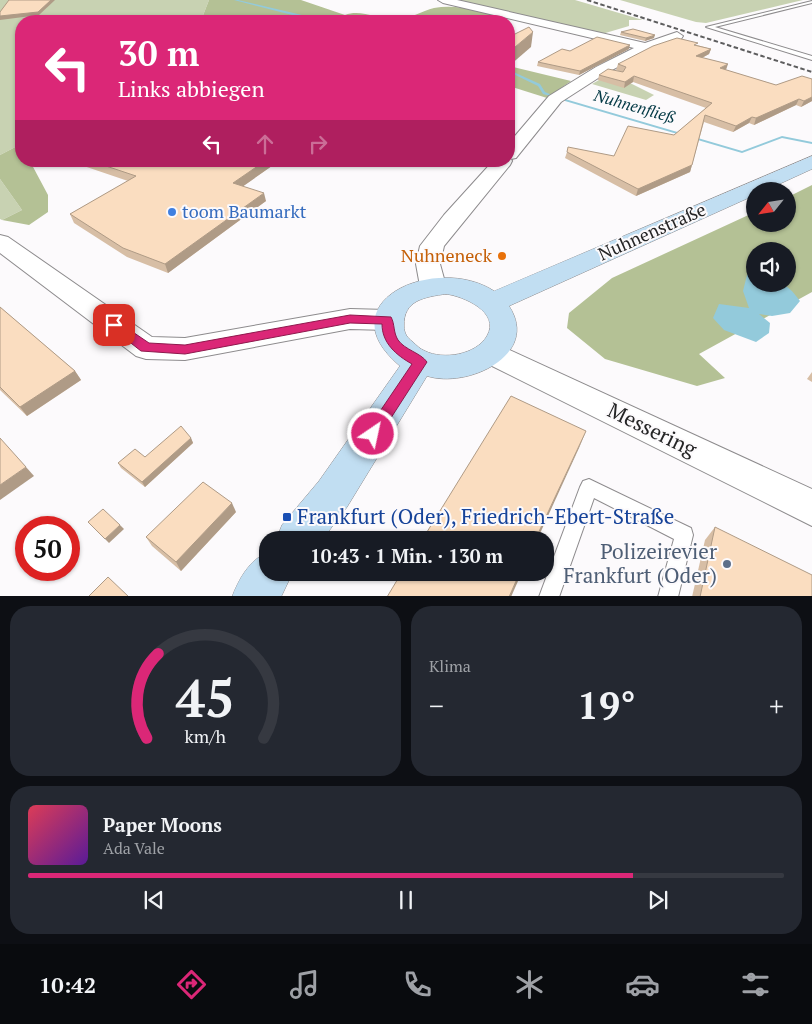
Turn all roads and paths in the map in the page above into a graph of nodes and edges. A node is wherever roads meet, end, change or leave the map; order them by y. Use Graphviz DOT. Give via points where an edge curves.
graph roads {
  1 [pos="443,0"];
  2 [pos="812,2"];
  3 [pos="512,15"];
  4 [pos="515,16"];
  5 [pos="677,36"];
  6 [pos="646,47"];
  7 [pos="812,58"];
  8 [pos="515,147"];
  9 [pos="812,162"];
  10 [pos="498,167"];
  11 [pos="0,242"];
  12 [pos="433,286"];
  13 [pos="492,303"];
  14 [pos="387,320"];
  15 [pos="492,353"];
  16 [pos="420,362"];
  17 [pos="812,508"];
  18 [pos="305,531"];
  19 [pos="265,581"];
  20 [pos="254,596"];
  21 [pos="549,596"];
  22 [pos="668,596"];
  1 -- 3 [label="street"];
  2 -- 7 [label="lane" via="710,27"];
  4 -- 6 [label="street"];
  5 -- 6 [label="street"];
  6 -- 8 [label="street" via="555,99"];
  9 -- 13 [label="main road, Nuhnenstraße"];
  10 -- 12 [label="street" via="432,246 428,264"];
  11 -- 14 [label="street" via="146,348 185,350 350,319"];
  12 -- 13 [label="main road" via="471,290"];
  12 -- 14 [label="main road" via="402,297 392,307"];
  13 -- 15 [label="main road" via="501,318 503,334"];
  14 -- 16 [label="main road" via="394,344"];
  15 -- 16 [label="main road" via="459,367"];
  15 -- 17 [label="street, Messering"];
  16 -- 18 [label="main road"];
  19 -- 20 [label="main road"];
  21 -- 22 [label="lane" via="589,487 684,535"];
}
